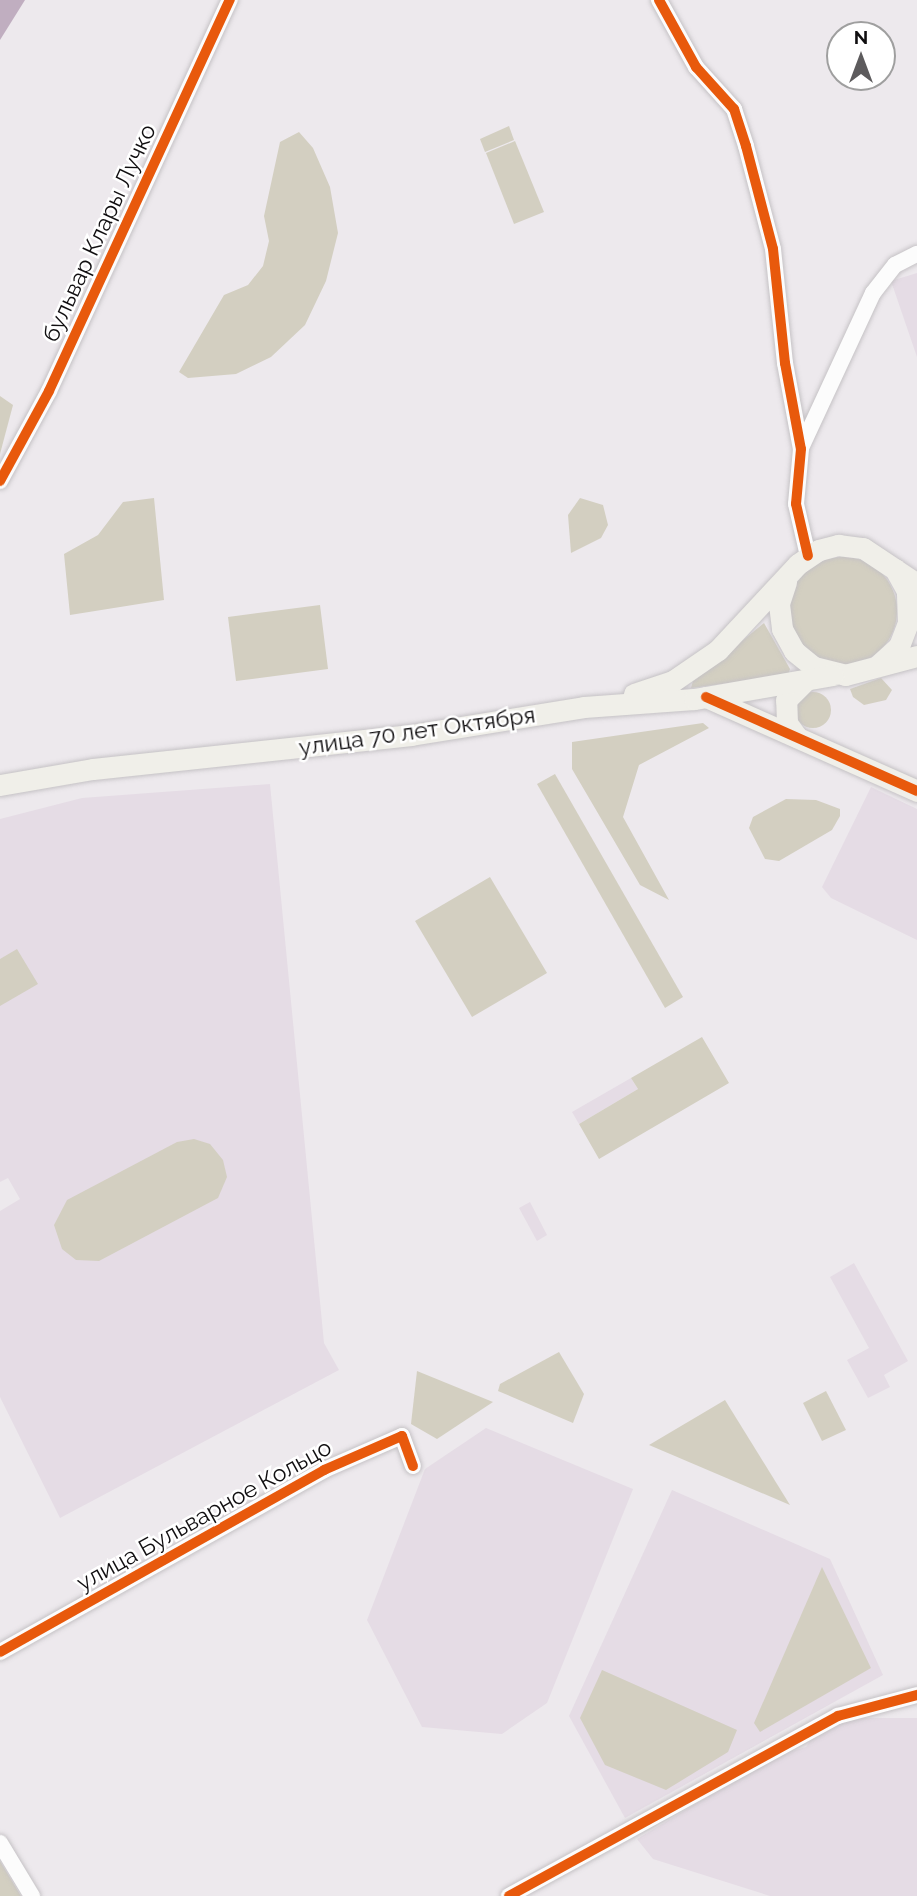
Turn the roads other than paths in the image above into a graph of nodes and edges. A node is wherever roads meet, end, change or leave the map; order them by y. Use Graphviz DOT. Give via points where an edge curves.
graph roads {
  1 [pos="230,0"];
  2 [pos="659,0"];
  3 [pos="917,254"];
  4 [pos="801,449"];
  5 [pos="0,481"];
  6 [pos="808,556"];
  7 [pos="884,558"];
  8 [pos="790,574"];
  9 [pos="917,584"];
  10 [pos="917,656"];
  11 [pos="875,667"];
  12 [pos="833,675"];
  13 [pos="681,677"];
  14 [pos="806,680"];
  15 [pos="700,698"];
  16 [pos="584,707"];
  17 [pos="797,737"];
  18 [pos="0,785"];
  19 [pos="917,791"];
  20 [pos="413,1466"];
  21 [pos="0,1652"];
  22 [pos="917,1695"];
  23 [pos="0,1843"];
  24 [pos="32,1896"];
  25 [pos="509,1896"];
  1 -- 5 [label="street, бульвар Клары Лучко" via="49,391"];
  2 -- 4 [label="street" via="696,66 734,109 746,146 773,249 785,363"];
  3 -- 4 [label="street" via="895,265 873,293"];
  4 -- 6 [label="street" via="796,504"];
  6 -- 7 [label="main road" via="844,545"];
  6 -- 8 [label="main road"];
  7 -- 9 [label="main road"];
  7 -- 11 [label="main road" via="905,585 909,617 898,646"];
  8 -- 12 [label="main road" via="779,604 784,635 803,660"];
  8 -- 13 [label="main road" via="718,650"];
  10 -- 11 [label="main road"];
  11 -- 12 [label="main road"];
  12 -- 14 [label="main road, улица 70 лет Октября"];
  13 -- 15 [label="main road" via="681,692"];
  13 -- 16 [label="main road" via="653,690"];
  14 -- 15 [label="main road, улица 70 лет Октября"];
  14 -- 17 [label="main road" via="786,700 787,723"];
  15 -- 16 [label="main road, улица 70 лет Октября"];
  15 -- 17 [label="main road"];
  16 -- 18 [label="main road, улица 70 лет Октября" via="411,735 93,769"];
  17 -- 19 [label="main road"];
  20 -- 21 [label="street, улица Бульварное Кольцо" via="402,1436 324,1470"];
  22 -- 25 [label="street" via="838,1716"];
  23 -- 24 [label="street"];
}
